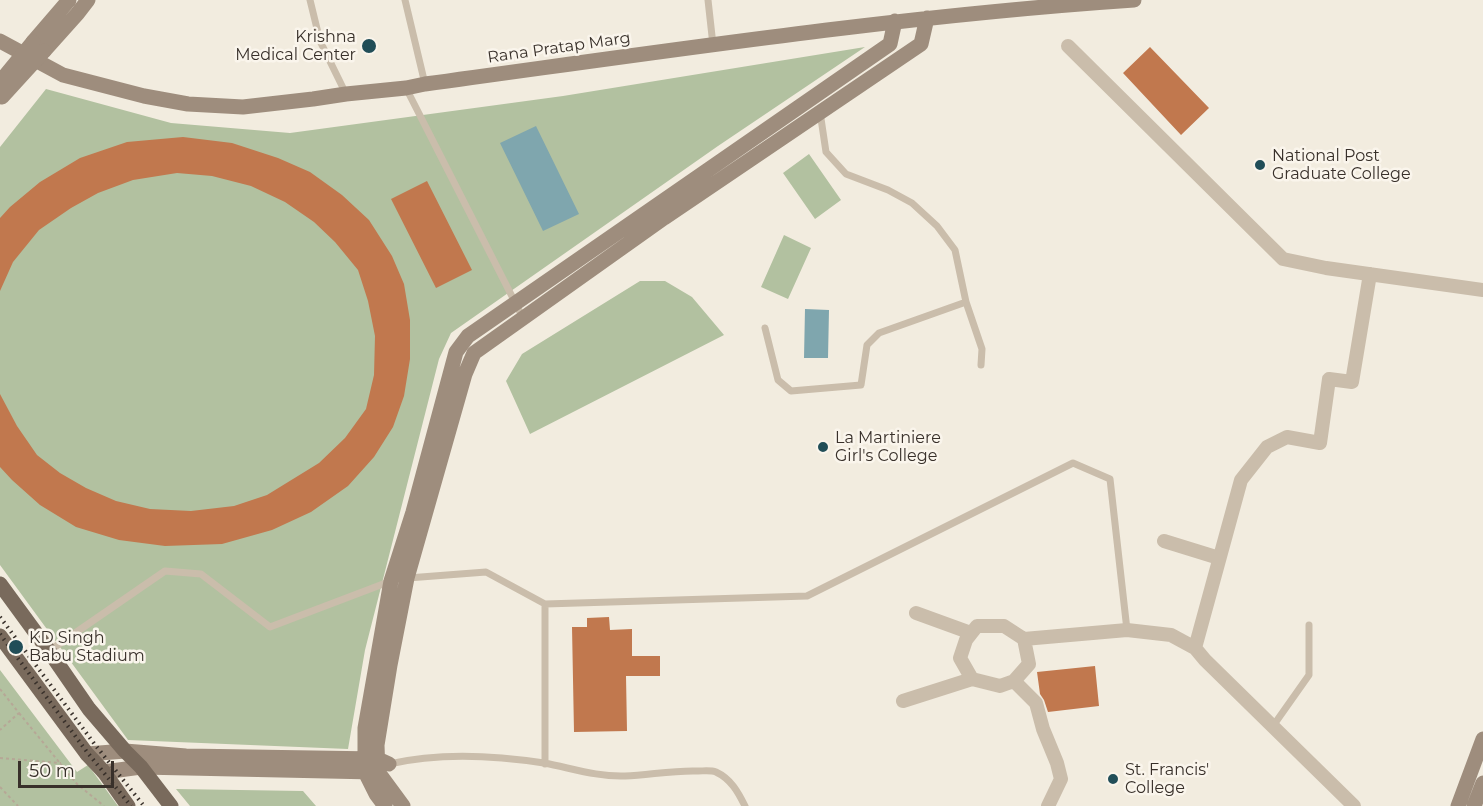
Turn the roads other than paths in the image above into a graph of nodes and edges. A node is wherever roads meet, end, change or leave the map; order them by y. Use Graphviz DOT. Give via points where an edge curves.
graph roads {
  1 [pos="69,0"];
  2 [pos="88,0"];
  3 [pos="310,0"];
  4 [pos="405,0"];
  5 [pos="708,0"];
  6 [pos="1134,0"];
  7 [pos="1049,3"];
  8 [pos="927,18"];
  9 [pos="895,21"];
  10 [pos="0,42"];
  11 [pos="713,45"];
  12 [pos="1068,46"];
  13 [pos="39,47"];
  14 [pos="425,84"];
  15 [pos="406,88"];
  16 [pos="1,93"];
  17 [pos="346,94"];
  18 [pos="820,112"];
  19 [pos="1370,274"];
  20 [pos="1483,290"];
  21 [pos="966,302"];
  22 [pos="516,304"];
  23 [pos="523,318"];
  24 [pos="765,328"];
  25 [pos="981,365"];
  26 [pos="1164,541"];
  27 [pos="1220,558"];
  28 [pos="407,578"];
  29 [pos="391,581"];
  30 [pos="0,584"];
  31 [pos="545,604"];
  32 [pos="916,613"];
  33 [pos="1309,625"];
  34 [pos="1127,630"];
  35 [pos="971,633"];
  36 [pos="0,636"];
  37 [pos="1024,639"];
  38 [pos="1195,648"];
  39 [pos="49,651"];
  40 [pos="972,679"];
  41 [pos="1014,681"];
  42 [pos="903,701"];
  43 [pos="1273,726"];
  44 [pos="1483,739"];
  45 [pos="124,751"];
  46 [pos="87,753"];
  47 [pos="545,764"];
  48 [pos="375,765"];
  49 [pos="141,767"];
  50 [pos="104,772"];
  51 [pos="1483,783"];
  52 [pos="128,806"];
  53 [pos="171,806"];
  54 [pos="385,806"];
  55 [pos="404,806"];
  56 [pos="745,806"];
  57 [pos="1048,806"];
  58 [pos="1354,806"];
  59 [pos="1458,806"];
  60 [pos="1474,806"];
  1 -- 13 [label="street"];
  2 -- 13 [label="street" via="78,14"];
  3 -- 17 [label="lane" via="320,41"];
  4 -- 14 [label="lane"];
  5 -- 11 [label="lane"];
  6 -- 7 [label="street, Rana Pratap Marg"];
  7 -- 8 [label="street, Rana Pratap Marg"];
  8 -- 9 [label="street, Rana Pratap Marg"];
  8 -- 18 [label="street" via="921,44"];
  9 -- 11 [label="street, Rana Pratap Marg"];
  9 -- 22 [label="street" via="890,44"];
  10 -- 17 [label="street, Rana Pratap Marg" via="63,75 188,104 243,107"];
  11 -- 14 [label="street, Rana Pratap Marg"];
  12 -- 19 [label="street" via="1283,259"];
  13 -- 16 [label="street, bridge"];
  14 -- 15 [label="street, Rana Pratap Marg"];
  15 -- 17 [label="street, Rana Pratap Marg"];
  15 -- 22 [label="lane"];
  18 -- 21 [label="lane" via="826,152 846,174 912,203 938,226 955,250"];
  18 -- 23 [label="street"];
  19 -- 20 [label="street"];
  19 -- 27 [label="street" via="1352,382 1329,379 1320,443 1287,437 1267,447 1241,480"];
  21 -- 24 [label="lane" via="879,333 867,345 861,385 790,391 778,380"];
  21 -- 25 [label="lane" via="982,349"];
  22 -- 23 [label="lane"];
  22 -- 29 [label="street" via="468,336 456,352"];
  23 -- 28 [label="street" via="474,353"];
  26 -- 27 [label="street"];
  27 -- 38 [label="street"];
  28 -- 29 [label="lane"];
  28 -- 31 [label="lane" via="486,572"];
  28 -- 48 [label="street"];
  29 -- 39 [label="lane" via="270,627 201,574 165,571"];
  29 -- 48 [label="street" via="365,728"];
  30 -- 39 [label="main road"];
  31 -- 34 [label="lane" via="807,596 1073,464 1110,479"];
  31 -- 47 [label="lane"];
  32 -- 35 [label="street"];
  33 -- 43 [label="lane" via="1309,675"];
  34 -- 37 [label="street"];
  34 -- 38 [label="street" via="1171,635"];
  35 -- 37 [label="street" via="977,626 1004,626"];
  35 -- 40 [label="street" via="960,658"];
  36 -- 46 [label="main road"];
  37 -- 41 [label="street" via="1029,664"];
  38 -- 43 [label="street"];
  39 -- 45 [label="main road" via="88,709"];
  40 -- 41 [label="street" via="1000,686"];
  40 -- 42 [label="street"];
  41 -- 57 [label="street" via="1036,703 1057,763 1061,779"];
  43 -- 58 [label="street"];
  44 -- 59 [label="street"];
  45 -- 46 [label="street"];
  45 -- 48 [label="street"];
  45 -- 49 [label="main road"];
  46 -- 50 [label="main road"];
  47 -- 48 [label="lane" via="460,755"];
  47 -- 56 [label="lane" via="604,776 715,771 734,785"];
  48 -- 49 [label="street"];
  48 -- 54 [label="street" via="376,794"];
  48 -- 55 [label="street"];
  49 -- 50 [label="street"];
  49 -- 53 [label="main road"];
  50 -- 52 [label="main road"];
  51 -- 60 [label="street"];
}
